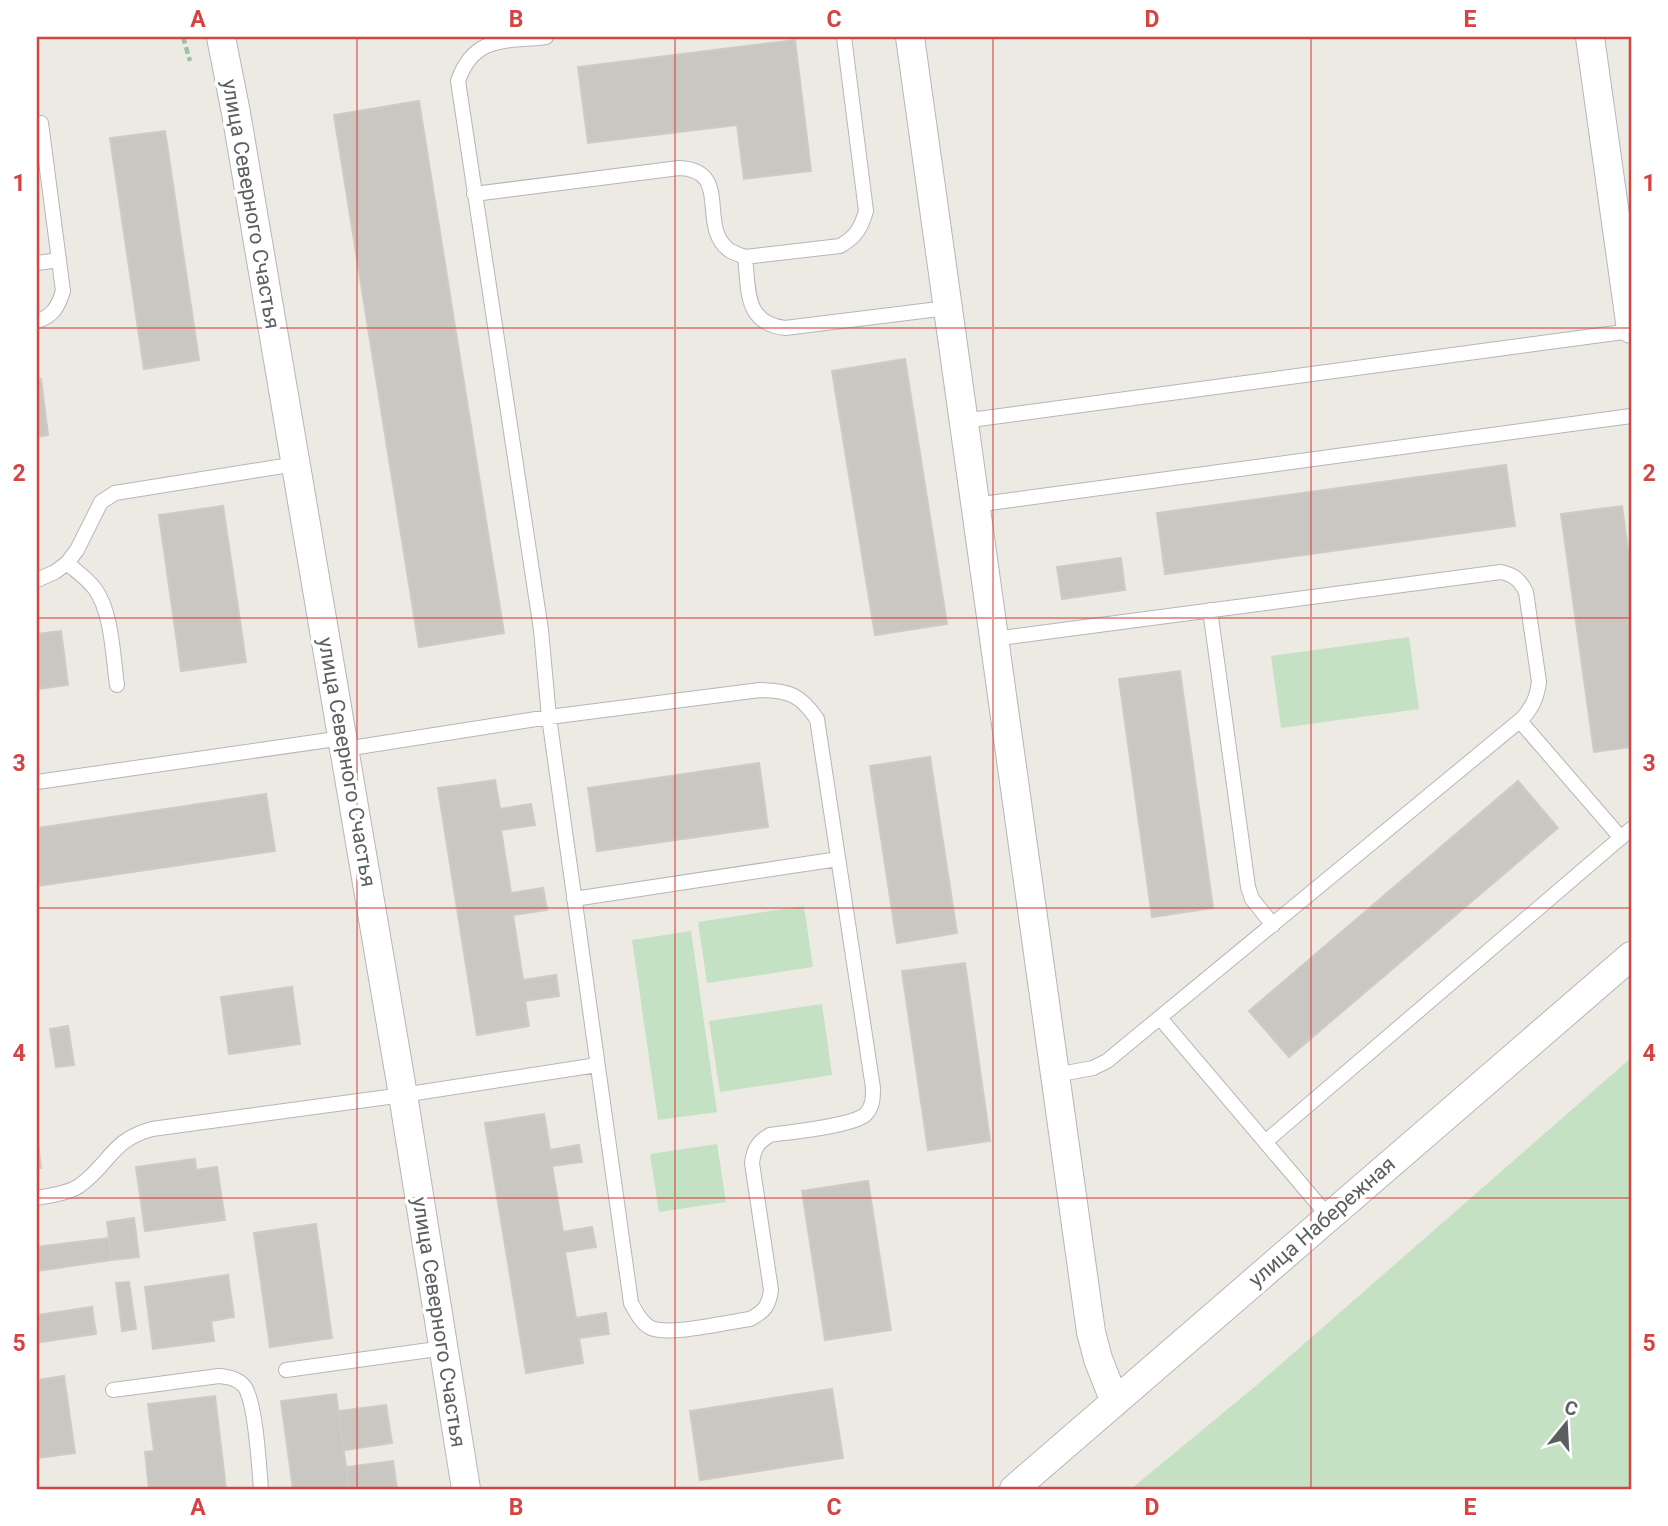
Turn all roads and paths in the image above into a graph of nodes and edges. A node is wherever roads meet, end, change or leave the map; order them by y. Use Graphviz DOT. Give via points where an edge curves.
graph roads {
  1 [pos="183,37"];
  2 [pos="221,37"];
  3 [pos="546,37"];
  4 [pos="845,37"];
  5 [pos="910,37"];
  6 [pos="1590,37"];
  7 [pos="190,61"];
  8 [pos="41,123"];
  9 [pos="474,194"];
  10 [pos="745,257"];
  11 [pos="59,260"];
  12 [pos="37,263"];
  13 [pos="947,308"];
  14 [pos="37,321"];
  15 [pos="1631,330"];
  16 [pos="1631,416"];
  17 [pos="963,421"];
  18 [pos="296,464"];
  19 [pos="975,505"];
  20 [pos="67,563"];
  21 [pos="37,580"];
  22 [pos="1210,610"];
  23 [pos="993,639"];
  24 [pos="117,685"];
  25 [pos="549,717"];
  26 [pos="1520,721"];
  27 [pos="344,743"];
  28 [pos="37,782"];
  29 [pos="1626,834"];
  30 [pos="838,859"];
  31 [pos="574,899"];
  32 [pos="1273,925"];
  33 [pos="1631,956"];
  34 [pos="1160,1018"];
  35 [pos="597,1065"];
  36 [pos="1055,1075"];
  37 [pos="403,1095"];
  38 [pos="1265,1142"];
  39 [pos="37,1198"];
  40 [pos="1329,1217"];
  41 [pos="443,1348"];
  42 [pos="286,1370"];
  43 [pos="113,1390"];
  44 [pos="1115,1402"];
  45 [pos="261,1489"];
  46 [pos="466,1489"];
  47 [pos="1013,1489"];
  1 -- 7 [label="path"];
  2 -- 18 [label="street, улица Северного Счастья"];
  3 -- 9 [label="lane" via="492,43 475,51 464,65 458,81"];
  4 -- 10 [label="lane" via="866,211 862,227 840,246"];
  5 -- 13 [label="street"];
  6 -- 15 [label="street"];
  8 -- 11 [label="lane"];
  9 -- 10 [label="lane" via="693,168 704,174 709,184 720,240"];
  9 -- 25 [label="lane" via="541,629"];
  10 -- 13 [label="lane" via="751,308 772,326"];
  11 -- 12 [label="lane"];
  11 -- 14 [label="lane" via="62,291 58,306 48,318"];
  13 -- 17 [label="street"];
  15 -- 17 [label="lane"];
  16 -- 19 [label="lane"];
  17 -- 19 [label="street"];
  18 -- 20 [label="lane" via="115,493 101,502"];
  18 -- 27 [label="street, улица Северного Счастья"];
  19 -- 23 [label="street"];
  20 -- 21 [label="lane"];
  20 -- 24 [label="lane" via="95,589 102,604"];
  22 -- 23 [label="lane"];
  22 -- 26 [label="lane" via="1511,574 1526,592 1539,682 1532,707"];
  22 -- 32 [label="lane" via="1248,887"];
  23 -- 36 [label="street"];
  25 -- 27 [label="lane"];
  25 -- 30 [label="lane" via="760,690 784,691 805,701 817,719"];
  25 -- 31 [label="lane"];
  26 -- 29 [label="lane"];
  26 -- 32 [label="lane"];
  27 -- 28 [label="lane"];
  27 -- 37 [label="street, улица Северного Счастья"];
  29 -- 38 [label="lane"];
  30 -- 31 [label="lane"];
  30 -- 35 [label="lane" via="872,1104 852,1122 770,1135 754,1151 771,1290 769,1304 761,1314 668,1331 650,1328 638,1317 631,1303"];
  31 -- 35 [label="lane"];
  32 -- 34 [label="lane"];
  33 -- 40 [label="street, улица Набережная"];
  34 -- 36 [label="lane" via="1107,1061"];
  34 -- 38 [label="lane"];
  35 -- 37 [label="lane"];
  36 -- 44 [label="street" via="1091,1332"];
  37 -- 39 [label="lane" via="136,1133 120,1143 78,1187"];
  37 -- 41 [label="street, улица Северного Счастья"];
  38 -- 40 [label="lane"];
  40 -- 44 [label="street, улица Набережная"];
  41 -- 42 [label="lane"];
  41 -- 46 [label="street, улица Северного Счастья"];
  43 -- 45 [label="lane" via="233,1378 244,1386 250,1400"];
  44 -- 47 [label="street, улица Набережная"];
}
